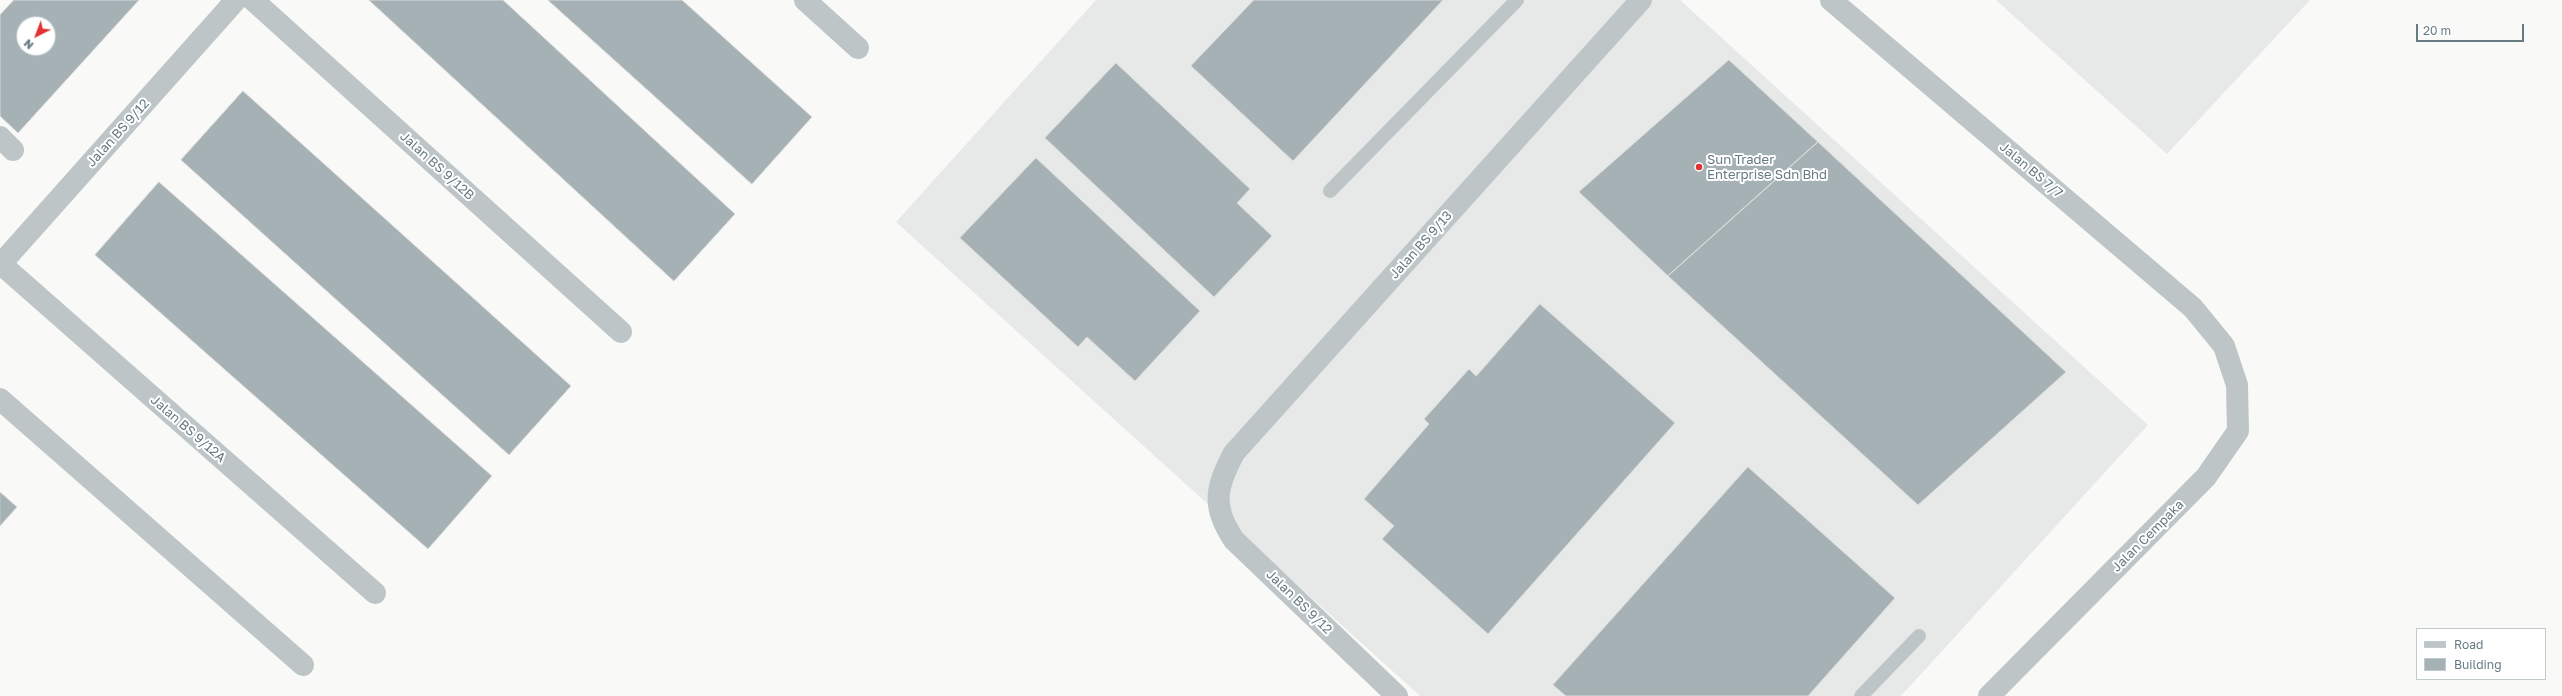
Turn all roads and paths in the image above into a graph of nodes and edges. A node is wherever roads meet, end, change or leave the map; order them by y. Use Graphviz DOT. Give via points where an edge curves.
graph roads {
  1 [pos="236,0"];
  2 [pos="252,0"];
  3 [pos="806,0"];
  4 [pos="1518,0"];
  5 [pos="1641,0"];
  6 [pos="1831,0"];
  7 [pos="858,48"];
  8 [pos="1330,191"];
  9 [pos="1,265"];
  10 [pos="621,332"];
  11 [pos="2224,346"];
  12 [pos="0,398"];
  13 [pos="1217,499"];
  14 [pos="375,593"];
  15 [pos="1919,636"];
  16 [pos="303,665"];
  17 [pos="1397,696"];
  18 [pos="1861,696"];
  19 [pos="1989,696"];
  1 -- 9 [label="street, Jalan BS 9/12"];
  2 -- 10 [label="street, Jalan BS 9/12B"];
  3 -- 7 [label="street"];
  4 -- 8 [label="lane"];
  5 -- 13 [label="street, Jalan BS 9/13" via="1234,453 1221,478"];
  6 -- 11 [label="street, Jalan BS 7/7" via="2193,308"];
  9 -- 14 [label="street, Jalan BS 9/12A"];
  11 -- 19 [label="street, Jalan Cempaka" via="2238,385 2238,431 2206,477"];
  12 -- 16 [label="street"];
  13 -- 17 [label="street, Jalan BS 9/12" via="1222,522 1234,540"];
  15 -- 18 [label="lane"];
}
